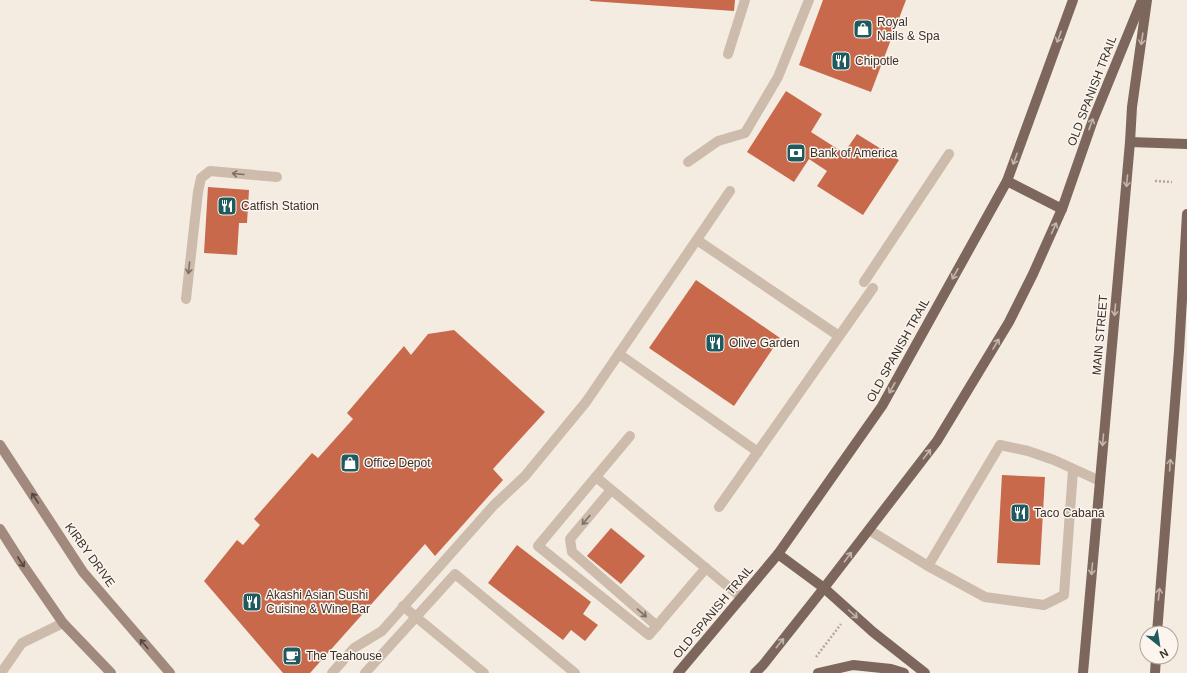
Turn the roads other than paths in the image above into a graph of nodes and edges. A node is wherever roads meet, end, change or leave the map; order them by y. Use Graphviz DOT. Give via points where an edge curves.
graph roads {
  1 [pos="745,0"];
  2 [pos="809,0"];
  3 [pos="1073,0"];
  4 [pos="1142,0"];
  5 [pos="1147,0"];
  6 [pos="728,54"];
  7 [pos="1130,142"];
  8 [pos="1187,144"];
  9 [pos="949,154"];
  10 [pos="688,162"];
  11 [pos="277,177"];
  12 [pos="1007,181"];
  13 [pos="730,191"];
  14 [pos="1062,208"];
  15 [pos="1187,214"];
  16 [pos="697,240"];
  17 [pos="864,282"];
  18 [pos="873,288"];
  19 [pos="186,299"];
  20 [pos="839,336"];
  21 [pos="619,354"];
  22 [pos="630,436"];
  23 [pos="0,445"];
  24 [pos="758,452"];
  25 [pos="1073,470"];
  26 [pos="596,477"];
  27 [pos="1100,481"];
  28 [pos="611,490"];
  29 [pos="719,508"];
  30 [pos="0,529"];
  31 [pos="869,530"];
  32 [pos="778,554"];
  33 [pos="928,566"];
  34 [pos="706,568"];
  35 [pos="824,588"];
  36 [pos="742,598"];
  37 [pos="403,606"];
  38 [pos="416,617"];
  39 [pos="63,623"];
  40 [pos="1158,625"];
  41 [pos="657,626"];
  42 [pos="1,673"];
  43 [pos="111,673"];
  44 [pos="170,673"];
  45 [pos="332,673"];
  46 [pos="365,673"];
  47 [pos="484,673"];
  48 [pos="575,673"];
  49 [pos="678,673"];
  50 [pos="755,673"];
  51 [pos="818,673"];
  52 [pos="904,673"];
  53 [pos="925,673"];
  54 [pos="1083,673"];
  1 -- 6 [label="lane"];
  2 -- 10 [label="lane" via="778,77 745,133 718,141"];
  3 -- 12 [label="main road, OLD SPANISH TRAIL, one-way"];
  14 -- 4 [label="main road, OLD SPANISH TRAIL, one-way" via="1093,120"];
  5 -- 7 [label="main road, MAIN STREET, one-way" via="1132,107"];
  7 -- 8 [label="main road"];
  7 -- 27 [label="main road, MAIN STREET, one-way"];
  9 -- 17 [label="lane"];
  11 -- 19 [label="lane, one-way" via="210,171 201,178"];
  12 -- 14 [label="main road"];
  12 -- 32 [label="main road, OLD SPANISH TRAIL, one-way" via="882,406"];
  13 -- 16 [label="lane"];
  31 -- 14 [label="main road, OLD SPANISH TRAIL, one-way" via="937,441 973,383 1009,322"];
  40 -- 15 [label="main road, one-way"];
  16 -- 20 [label="lane"];
  16 -- 21 [label="lane"];
  18 -- 20 [label="lane"];
  20 -- 24 [label="lane"];
  21 -- 24 [label="lane"];
  21 -- 37 [label="lane" via="586,402 525,476 494,504"];
  22 -- 26 [label="lane"];
  44 -- 23 [label="main road, KIRBY DRIVE, one-way" via="83,572"];
  24 -- 29 [label="lane"];
  25 -- 27 [label="lane"];
  25 -- 33 [label="lane" via="1028,451 1000,445"];
  25 -- 33 [label="lane" via="1064,596 1044,605 985,597"];
  26 -- 28 [label="lane"];
  26 -- 41 [label="lane" via="538,546 649,635"];
  27 -- 54 [label="main road, MAIN STREET, one-way"];
  28 -- 34 [label="lane"];
  28 -- 41 [label="lane, one-way" via="570,539 572,552"];
  30 -- 39 [label="main road, one-way"];
  31 -- 33 [label="lane"];
  35 -- 31 [label="main road, OLD SPANISH TRAIL, one-way"];
  32 -- 35 [label="main road"];
  32 -- 36 [label="main road, OLD SPANISH TRAIL"];
  34 -- 36 [label="lane"];
  34 -- 41 [label="lane"];
  50 -- 35 [label="main road, OLD SPANISH TRAIL, one-way"];
  35 -- 53 [label="main road, one-way" via="873,632"];
  36 -- 49 [label="main road, OLD SPANISH TRAIL"];
  37 -- 38 [label="lane"];
  37 -- 45 [label="lane" via="382,631 354,648"];
  38 -- 46 [label="lane"];
  38 -- 47 [label="lane"];
  38 -- 48 [label="lane" via="455,574"];
  39 -- 42 [label="lane" via="22,643"];
  39 -- 43 [label="main road"];
  51 -- 52 [label="main road" via="853,665"];
}
